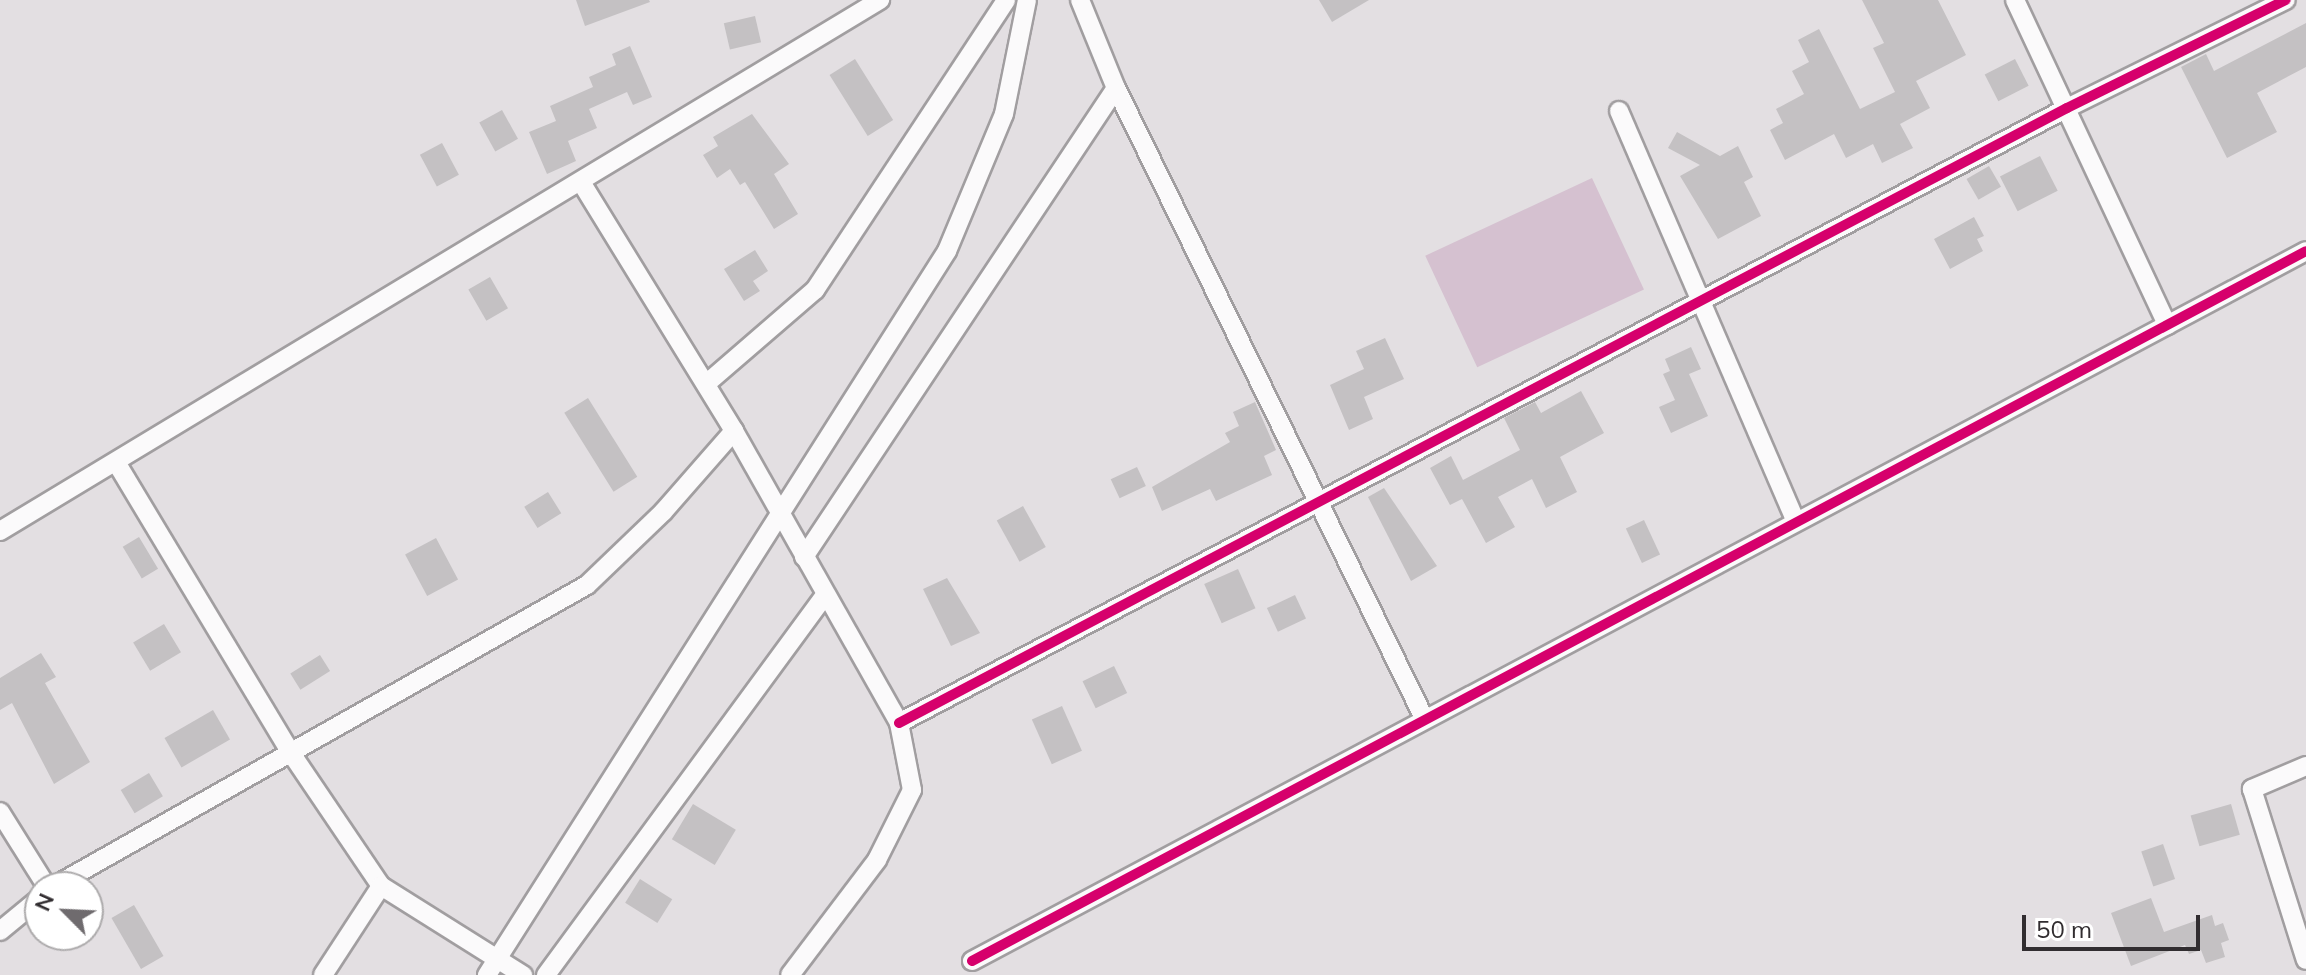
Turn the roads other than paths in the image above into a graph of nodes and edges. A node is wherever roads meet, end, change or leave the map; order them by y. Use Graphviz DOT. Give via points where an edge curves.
graph roads {
  1 [pos="880,0"];
  2 [pos="1006,0"];
  3 [pos="1027,0"];
  4 [pos="1080,0"];
  5 [pos="2015,0"];
  6 [pos="2286,0"];
  7 [pos="1116,88"];
  8 [pos="2067,108"];
  9 [pos="1619,111"];
  10 [pos="581,182"];
  11 [pos="2306,251"];
  12 [pos="1701,301"];
  13 [pos="2167,325"];
  14 [pos="706,384"];
  15 [pos="734,431"];
  16 [pos="116,462"];
  17 [pos="1318,502"];
  18 [pos="779,511"];
  19 [pos="1796,522"];
  20 [pos="0,531"];
  21 [pos="804,557"];
  22 [pos="825,595"];
  23 [pos="1425,720"];
  24 [pos="899,723"];
  25 [pos="293,756"];
  26 [pos="2306,766"];
  27 [pos="0,812"];
  28 [pos="37,871"];
  29 [pos="82,871"];
  30 [pos="381,886"];
  31 [pos="24,911"];
  32 [pos="0,931"];
  33 [pos="2306,960"];
  34 [pos="972,961"];
  35 [pos="493,967"];
  36 [pos="323,975"];
  37 [pos="523,975"];
  38 [pos="546,975"];
  39 [pos="790,975"];
  1 -- 10 [label="street"];
  2 -- 14 [label="street" via="815,290"];
  3 -- 18 [label="street" via="1004,114 947,251"];
  4 -- 7 [label="street"];
  5 -- 8 [label="street"];
  6 -- 8 [label="street"];
  7 -- 17 [label="street"];
  7 -- 21 [label="street"];
  8 -- 12 [label="street"];
  8 -- 13 [label="street"];
  9 -- 12 [label="street"];
  10 -- 14 [label="street"];
  10 -- 16 [label="street"];
  11 -- 13 [label="street"];
  12 -- 17 [label="street"];
  12 -- 19 [label="street"];
  13 -- 19 [label="street"];
  14 -- 15 [label="street"];
  15 -- 18 [label="street"];
  15 -- 25 [label="street" via="663,512 587,585"];
  16 -- 20 [label="street"];
  16 -- 25 [label="street"];
  17 -- 23 [label="street"];
  17 -- 24 [label="street"];
  18 -- 21 [label="street"];
  18 -- 35 [label="street"];
  19 -- 23 [label="street"];
  21 -- 22 [label="street"];
  22 -- 24 [label="street"];
  22 -- 38 [label="street"];
  23 -- 34 [label="street"];
  24 -- 39 [label="street" via="912,790 877,860"];
  25 -- 29 [label="street"];
  25 -- 30 [label="street"];
  26 -- 33 [label="street" via="2252,789"];
  27 -- 28 [label="street"];
  30 -- 35 [label="street"];
  30 -- 36 [label="street"];
  31 -- 32 [label="street"];
  35 -- 37 [label="street"];
}
